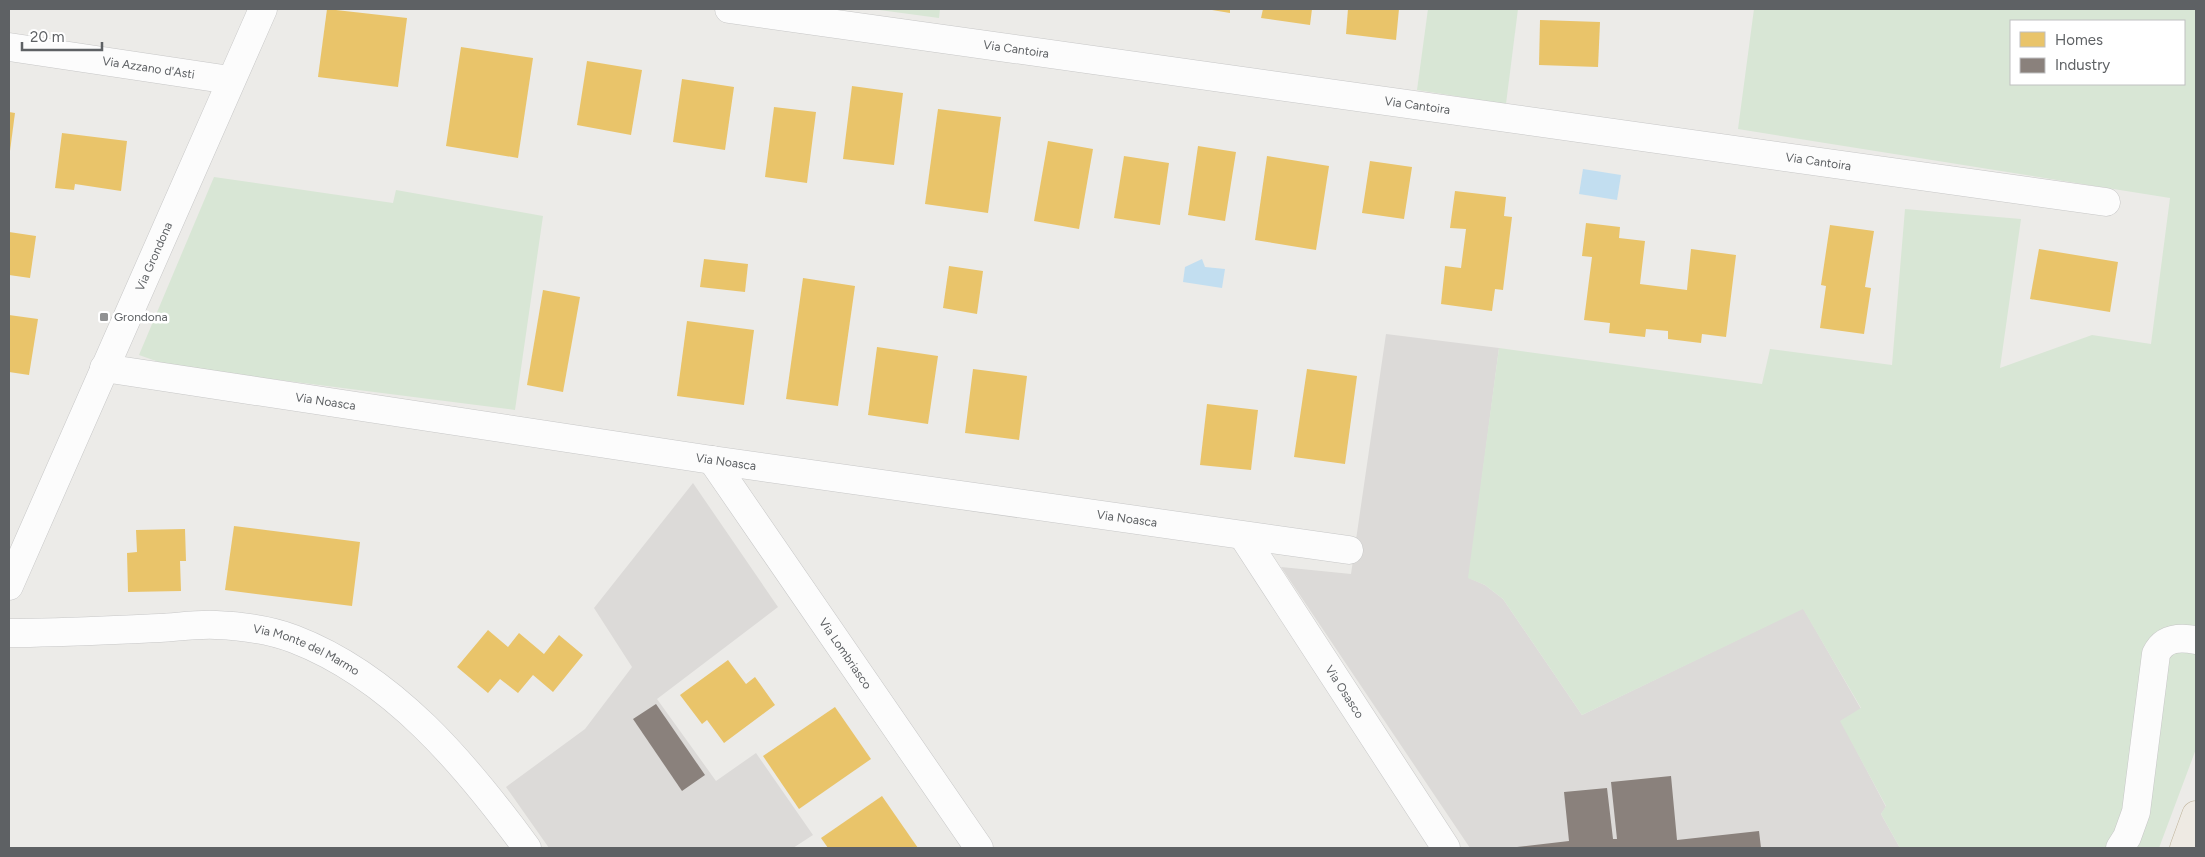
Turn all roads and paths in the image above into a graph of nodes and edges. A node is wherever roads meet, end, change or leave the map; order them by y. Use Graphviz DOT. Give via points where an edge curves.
graph roads {
  1 [pos="263,9"];
  2 [pos="728,9"];
  3 [pos="9,47"];
  4 [pos="230,80"];
  5 [pos="2106,202"];
  6 [pos="104,368"];
  7 [pos="712,460"];
  8 [pos="1243,536"];
  9 [pos="1349,550"];
  10 [pos="9,586"];
  11 [pos="9,633"];
  12 [pos="2196,640"];
  13 [pos="2196,815"];
  14 [pos="527,848"];
  15 [pos="979,848"];
  16 [pos="1446,848"];
  17 [pos="2120,848"];
  18 [pos="2184,848"];
  1 -- 4 [label="street, Via Grondona"];
  2 -- 5 [label="street, Via Cantoira"];
  3 -- 4 [label="street, Via Azzano d'Asti"];
  4 -- 6 [label="street, Via Grondona"];
  6 -- 7 [label="street, Via Noasca"];
  6 -- 10 [label="street, Via Grondona"];
  7 -- 8 [label="street, Via Noasca"];
  7 -- 15 [label="street, Via Lombriasco"];
  8 -- 9 [label="street, Via Noasca"];
  8 -- 16 [label="street, Via Osasco"];
  11 -- 14 [label="street, Via Monte del Marmo" via="214,625 260,630 293,639 358,674 415,718 475,779"];
  12 -- 17 [label="street" via="2170,640 2156,654 2136,812"];
  13 -- 18 [label="highway"];
}
